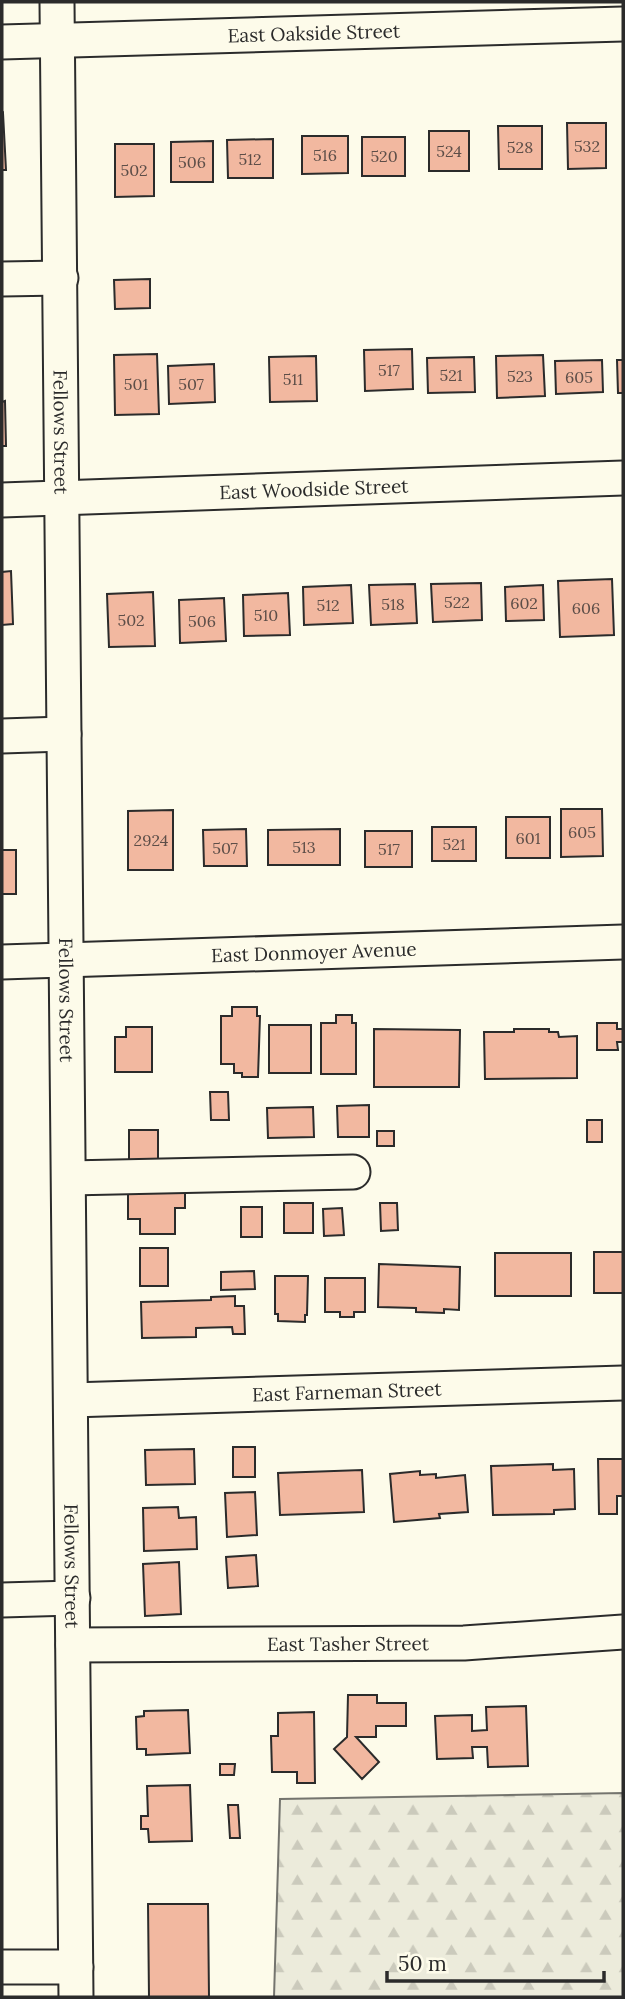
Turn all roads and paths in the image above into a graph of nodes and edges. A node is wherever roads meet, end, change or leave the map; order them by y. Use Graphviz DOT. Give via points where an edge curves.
graph roads {
  1 [pos="57,2"];
  2 [pos="569,14"];
  3 [pos="623,24"];
  4 [pos="57,40"];
  5 [pos="2,42"];
  6 [pos="61,278"];
  7 [pos="2,279"];
  8 [pos="623,478"];
  9 [pos="62,498"];
  10 [pos="2,500"];
  11 [pos="64,734"];
  12 [pos="2,736"];
  13 [pos="623,942"];
  14 [pos="65,959"];
  15 [pos="2,962"];
  16 [pos="354,1172"];
  17 [pos="69,1178"];
  18 [pos="623,1382"];
  19 [pos="71,1400"];
  20 [pos="73,1598"];
  21 [pos="2,1600"];
  22 [pos="623,1632"];
  23 [pos="73,1645"];
  24 [pos="2,1967"];
  25 [pos="76,1982"];
  1 -- 4 [label="street, Fellows Street"];
  2 -- 3 [label="street, East Oakside Street"];
  2 -- 4 [label="street, East Oakside Street"];
  4 -- 5 [label="street, East Oakside Street"];
  4 -- 6 [label="street, Fellows Street"];
  6 -- 7 [label="street"];
  6 -- 9 [label="street, Fellows Street"];
  8 -- 9 [label="street, East Woodside Street"];
  9 -- 10 [label="street, East Woodside Street"];
  9 -- 11 [label="street, Fellows Street"];
  11 -- 12 [label="street"];
  11 -- 14 [label="street, Fellows Street"];
  13 -- 14 [label="street, East Donmoyer Avenue"];
  14 -- 15 [label="street, East Donmoyer Avenue"];
  14 -- 17 [label="street, Fellows Street"];
  16 -- 17 [label="street"];
  17 -- 19 [label="street, Fellows Street"];
  18 -- 19 [label="street, East Farneman Street"];
  19 -- 20 [label="street, Fellows Street"];
  20 -- 21 [label="street"];
  20 -- 23 [label="street, Fellows Street"];
  22 -- 23 [label="street, East Tasher Street" via="464,1643"];
  23 -- 25 [label="street, Fellows Street"];
  24 -- 25 [label="street"];
}
